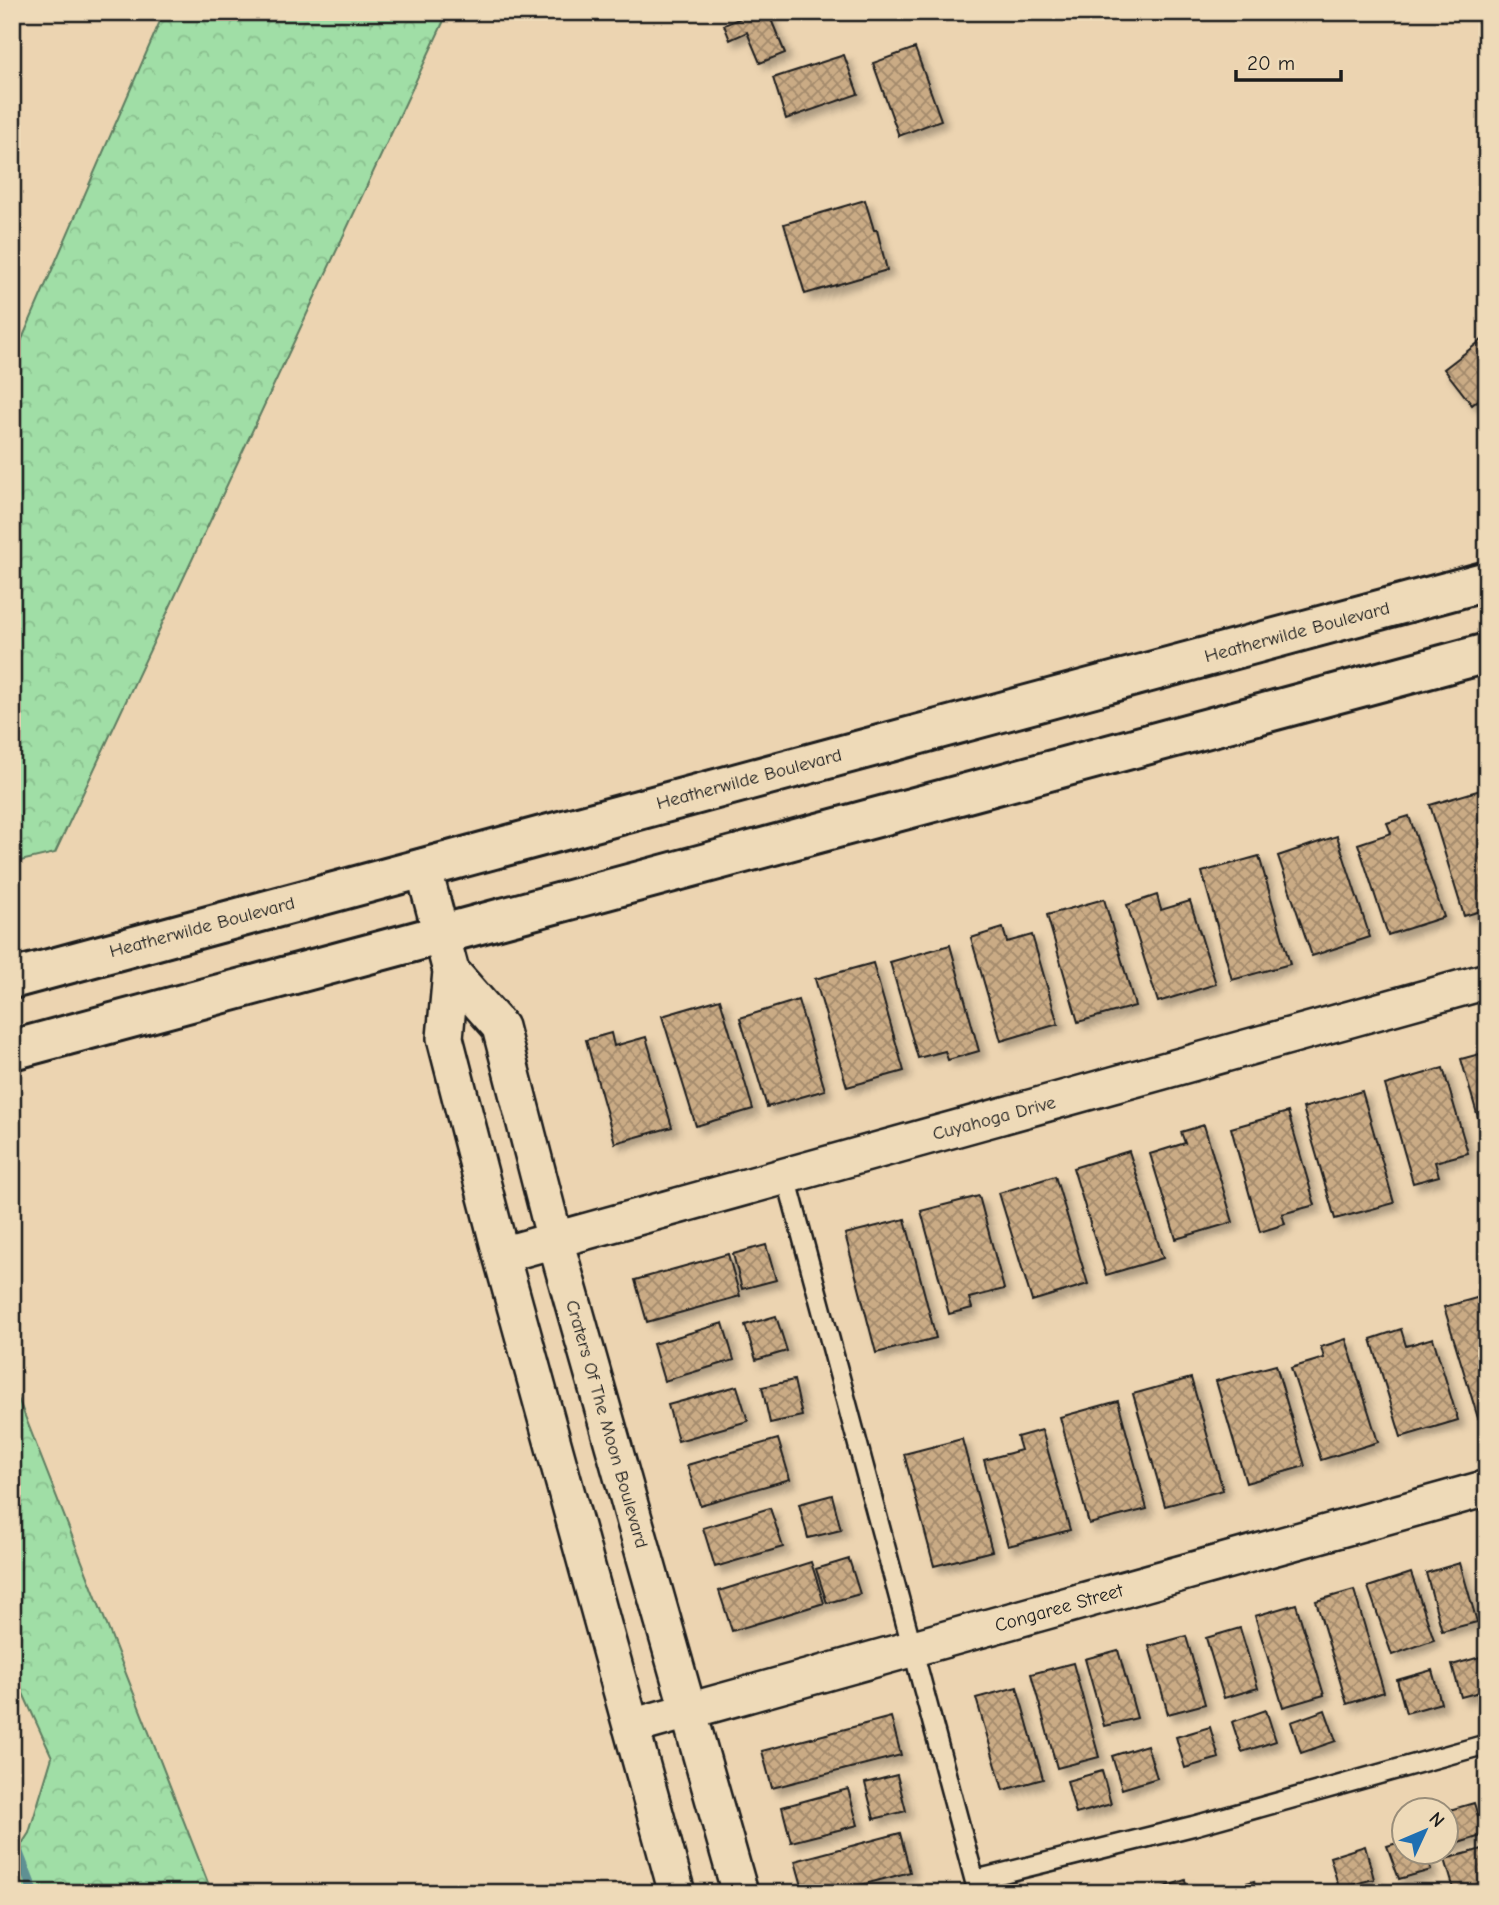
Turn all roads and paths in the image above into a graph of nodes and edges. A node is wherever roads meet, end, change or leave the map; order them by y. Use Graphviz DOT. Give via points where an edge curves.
graph roads {
  1 [pos="1487,581"];
  2 [pos="1487,653"];
  3 [pos="423,867"];
  4 [pos="442,934"];
  5 [pos="451,971"];
  6 [pos="12,979"];
  7 [pos="1487,981"];
  8 [pos="12,1050"];
  9 [pos="786,1176"];
  10 [pos="555,1240"];
  11 [pos="501,1255"];
  12 [pos="1487,1488"];
  13 [pos="913,1649"];
  14 [pos="688,1712"];
  15 [pos="631,1727"];
  16 [pos="1487,1744"];
  17 [pos="976,1886"];
  18 [pos="677,1893"];
  19 [pos="740,1893"];
  1 -- 3 [label="main road, Heatherwilde Boulevard"];
  2 -- 4 [label="main road"];
  3 -- 4 [label="street, Craters Of The Moon Boulevard"];
  3 -- 6 [label="main road, Heatherwilde Boulevard"];
  4 -- 5 [label="street, Craters Of The Moon Boulevard"];
  4 -- 8 [label="main road"];
  5 -- 10 [label="street, Craters Of The Moon Boulevard" via="500,1027"];
  5 -- 11 [label="street, Craters Of The Moon Boulevard" via="445,1038"];
  7 -- 9 [label="street, Cuyahoga Drive"];
  9 -- 10 [label="street, Cuyahoga Drive"];
  9 -- 13 [label="lane"];
  10 -- 11 [label="street, Cuyahoga Drive"];
  10 -- 14 [label="street, Craters Of The Moon Boulevard"];
  11 -- 15 [label="street, Craters Of The Moon Boulevard"];
  12 -- 13 [label="street, Congaree Street"];
  13 -- 14 [label="street, Congaree Street"];
  13 -- 17 [label="lane"];
  14 -- 15 [label="street, Congaree Street"];
  14 -- 19 [label="street, Craters Of The Moon Boulevard"];
  15 -- 18 [label="street, Craters Of The Moon Boulevard"];
  16 -- 17 [label="lane"];
}
